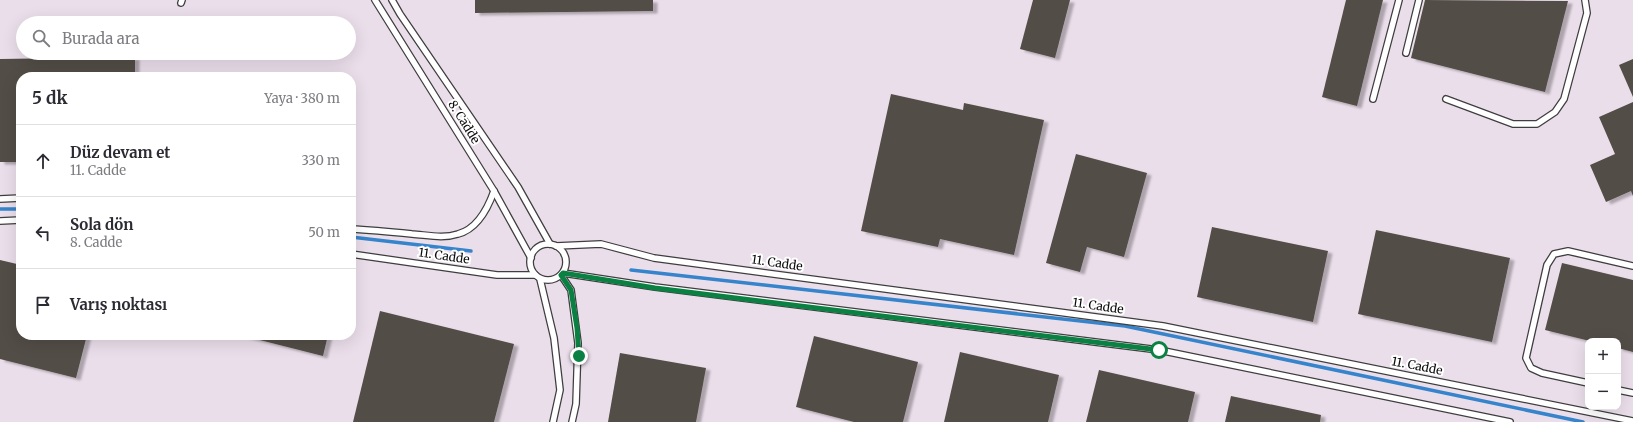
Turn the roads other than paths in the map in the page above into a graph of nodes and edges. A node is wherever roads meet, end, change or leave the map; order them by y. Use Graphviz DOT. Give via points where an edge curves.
graph roads {
  1 [pos="375,0"];
  2 [pos="392,0"];
  3 [pos="1399,0"];
  4 [pos="1419,0"];
  5 [pos="1585,0"];
  6 [pos="1406,53"];
  7 [pos="1446,98"];
  8 [pos="1373,99"];
  9 [pos="494,191"];
  10 [pos="16,198"];
  11 [pos="0,199"];
  12 [pos="16,220"];
  13 [pos="0,221"];
  14 [pos="356,229"];
  15 [pos="553,245"];
  16 [pos="356,255"];
  17 [pos="531,258"];
  18 [pos="1633,266"];
  19 [pos="562,274"];
  20 [pos="538,277"];
  21 [pos="1585,382"];
  22 [pos="1621,391"];
  23 [pos="1633,393"];
  24 [pos="1633,421"];
  25 [pos="553,422"];
  26 [pos="572,422"];
  27 [pos="1510,422"];
  1 -- 9 [label="lane, 8. Cadde"];
  2 -- 15 [label="lane, 8. Cadde" via="518,187"];
  3 -- 8 [label="lane"];
  4 -- 6 [label="lane"];
  5 -- 7 [label="lane" via="1588,13 1564,99 1555,112 1537,124 1513,124"];
  9 -- 14 [label="lane, 11. Cadde" via="480,219 458,234 442,236"];
  9 -- 17 [label="lane, 8. Cadde"];
  10 -- 11 [label="lane"];
  12 -- 13 [label="lane"];
  15 -- 17 [label="lane" via="538,247"];
  15 -- 19 [label="lane" via="565,255 566,267"];
  15 -- 24 [label="lane, 11. Cadde" via="602,244 654,258 1163,326"];
  16 -- 20 [label="lane, 11. Cadde" via="497,274"];
  17 -- 20 [label="lane" via="532,270"];
  18 -- 21 [label="lane" via="1568,251 1554,254 1547,265 1526,358 1531,368 1542,373"];
  19 -- 20 [label="lane" via="553,280"];
  19 -- 26 [label="lane" via="571,290 578,343 576,404"];
  19 -- 27 [label="lane" via="655,288 1159,350"];
  20 -- 25 [label="lane" via="554,338 560,390"];
  22 -- 23 [label="lane"];
}
